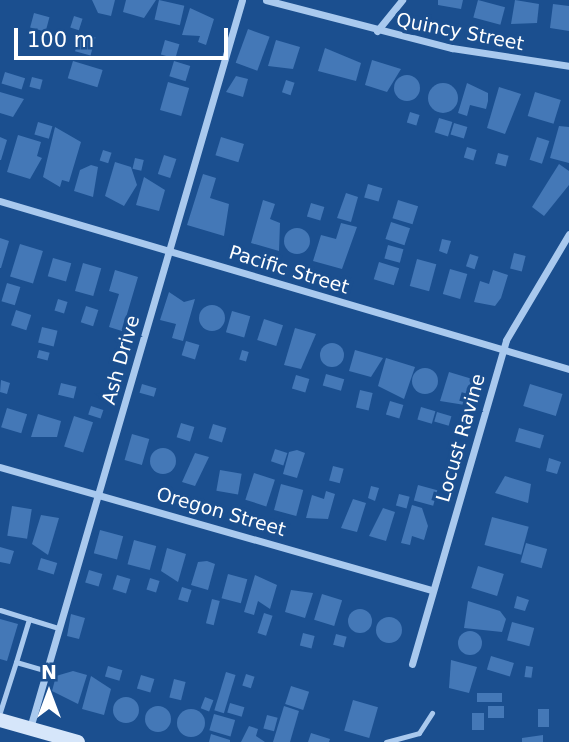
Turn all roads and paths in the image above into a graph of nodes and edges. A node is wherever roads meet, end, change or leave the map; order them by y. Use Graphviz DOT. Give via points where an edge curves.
graph roads {
  1 [pos="242,0"];
  2 [pos="266,0"];
  3 [pos="402,0"];
  4 [pos="377,31"];
  5 [pos="569,66"];
  6 [pos="0,201"];
  7 [pos="569,234"];
  8 [pos="170,250"];
  9 [pos="502,352"];
  10 [pos="569,369"];
  11 [pos="0,467"];
  12 [pos="99,493"];
  13 [pos="433,590"];
  14 [pos="0,610"];
  15 [pos="29,619"];
  16 [pos="59,628"];
  17 [pos="16,662"];
  18 [pos="412,664"];
  19 [pos="47,671"];
  20 [pos="0,712"];
  21 [pos="432,713"];
  22 [pos="0,720"];
  23 [pos="29,729"];
  24 [pos="78,742"];
  25 [pos="386,742"];
  1 -- 8 [label="street, Ash Drive"];
  2 -- 4 [label="street, Quincy Street"];
  3 -- 4 [label="street"];
  4 -- 5 [label="street, Quincy Street"];
  6 -- 8 [label="street, Pacific Street"];
  7 -- 9 [label="street, Locust Ravine" via="530,293"];
  8 -- 9 [label="street, Pacific Street"];
  8 -- 12 [label="street, Ash Drive"];
  9 -- 10 [label="street, Pacific Street"];
  9 -- 13 [label="street, Locust Ravine"];
  11 -- 12 [label="street, Oregon Street"];
  12 -- 13 [label="street, Oregon Street"];
  12 -- 16 [label="street, Ash Drive"];
  13 -- 18 [label="street, Locust Ravine"];
  14 -- 15 [label="lane"];
  15 -- 16 [label="lane"];
  15 -- 17 [label="lane"];
  16 -- 19 [label="street, Ash Drive"];
  17 -- 19 [label="lane"];
  17 -- 20 [label="lane"];
  19 -- 23 [label="street, Ash Drive"];
  21 -- 25 [label="lane" via="419,733"];
  22 -- 23 [label="main road"];
  23 -- 24 [label="main road"];
}
